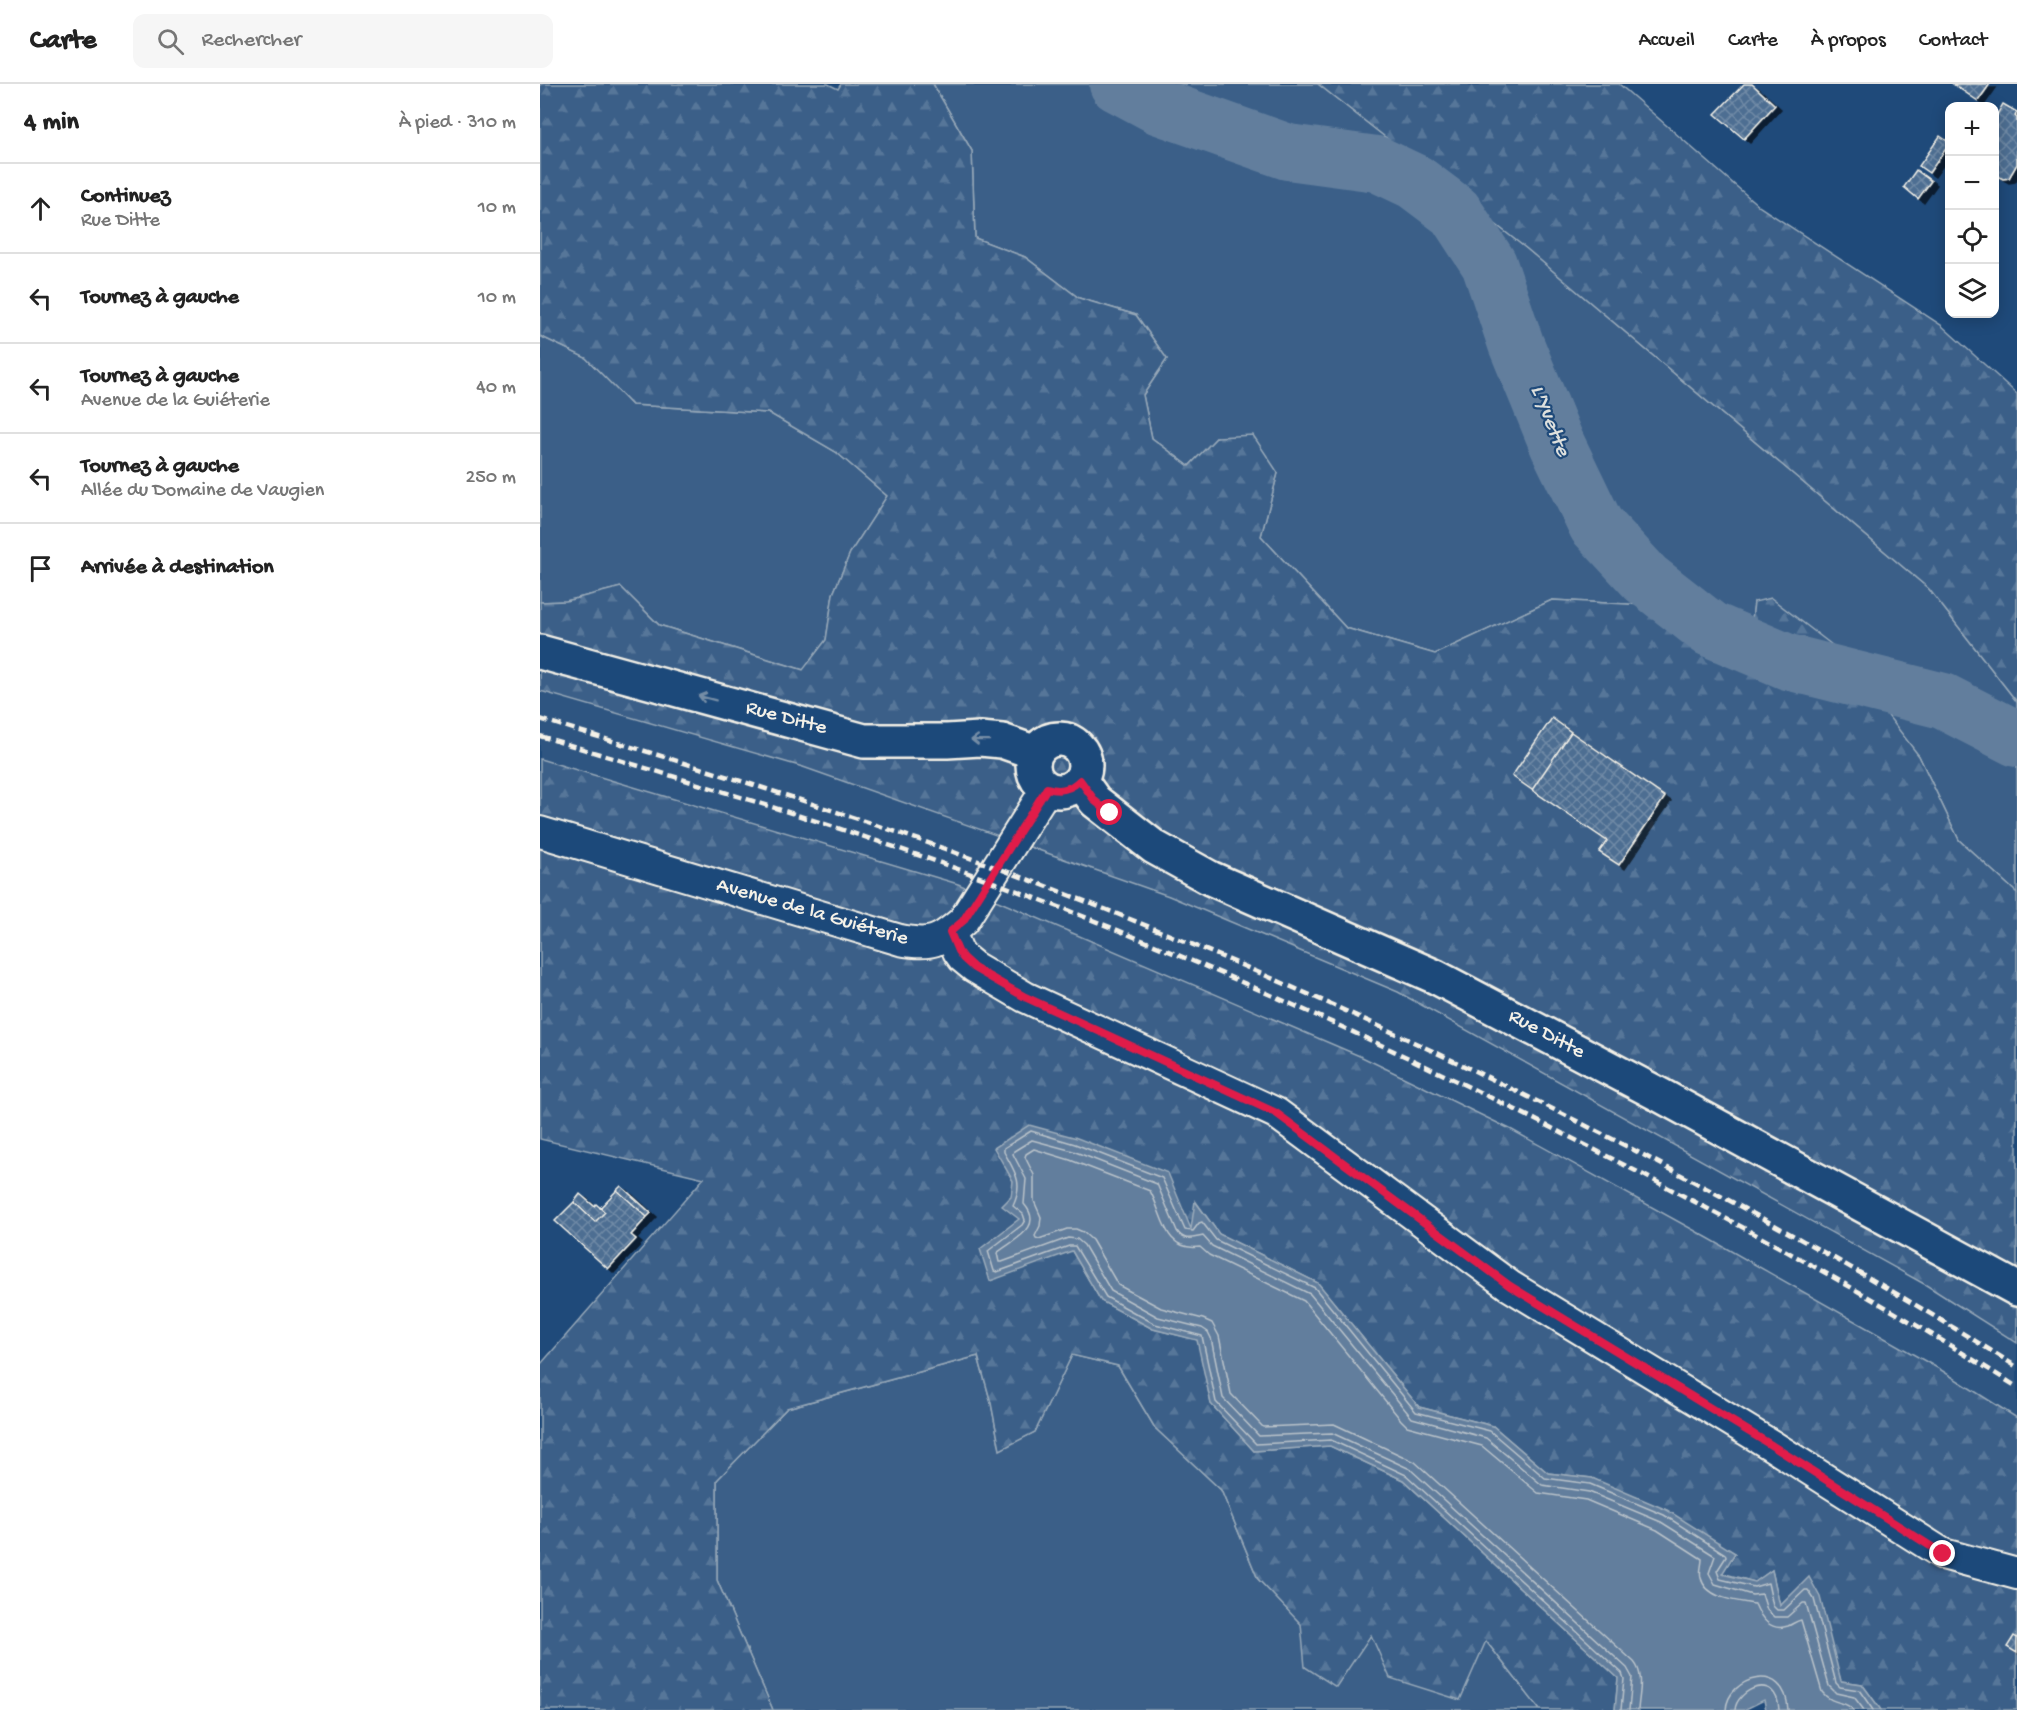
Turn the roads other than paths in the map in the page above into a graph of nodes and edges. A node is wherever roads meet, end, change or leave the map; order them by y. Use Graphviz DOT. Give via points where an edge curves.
graph roads {
  1 [pos="540,652"];
  2 [pos="1036,753"];
  3 [pos="1080,780"];
  4 [pos="1047,788"];
  5 [pos="540,832"];
  6 [pos="950,932"];
  7 [pos="2017,1289"];
  8 [pos="2017,1574"];
  2 -- 1 [label="street, Rue Ditte, one-way" via="1002,741 980,739 864,741"];
  2 -- 3 [label="street" via="1041,746 1056,740 1073,744 1083,756 1084,773"];
  2 -- 4 [label="street" via="1034,769"];
  3 -- 4 [label="street" via="1061,791"];
  3 -- 7 [label="street, Rue Ditte" via="1095,801 1145,840 1210,878 1436,977"];
  4 -- 6 [label="street, Avenue de la Guiéterie" via="963,921"];
  5 -- 6 [label="street, Avenue de la Guiéterie" via="900,940 921,944"];
  6 -- 8 [label="street" via="958,951 974,968 1025,997 1276,1113 1510,1286 1943,1554"];
}
